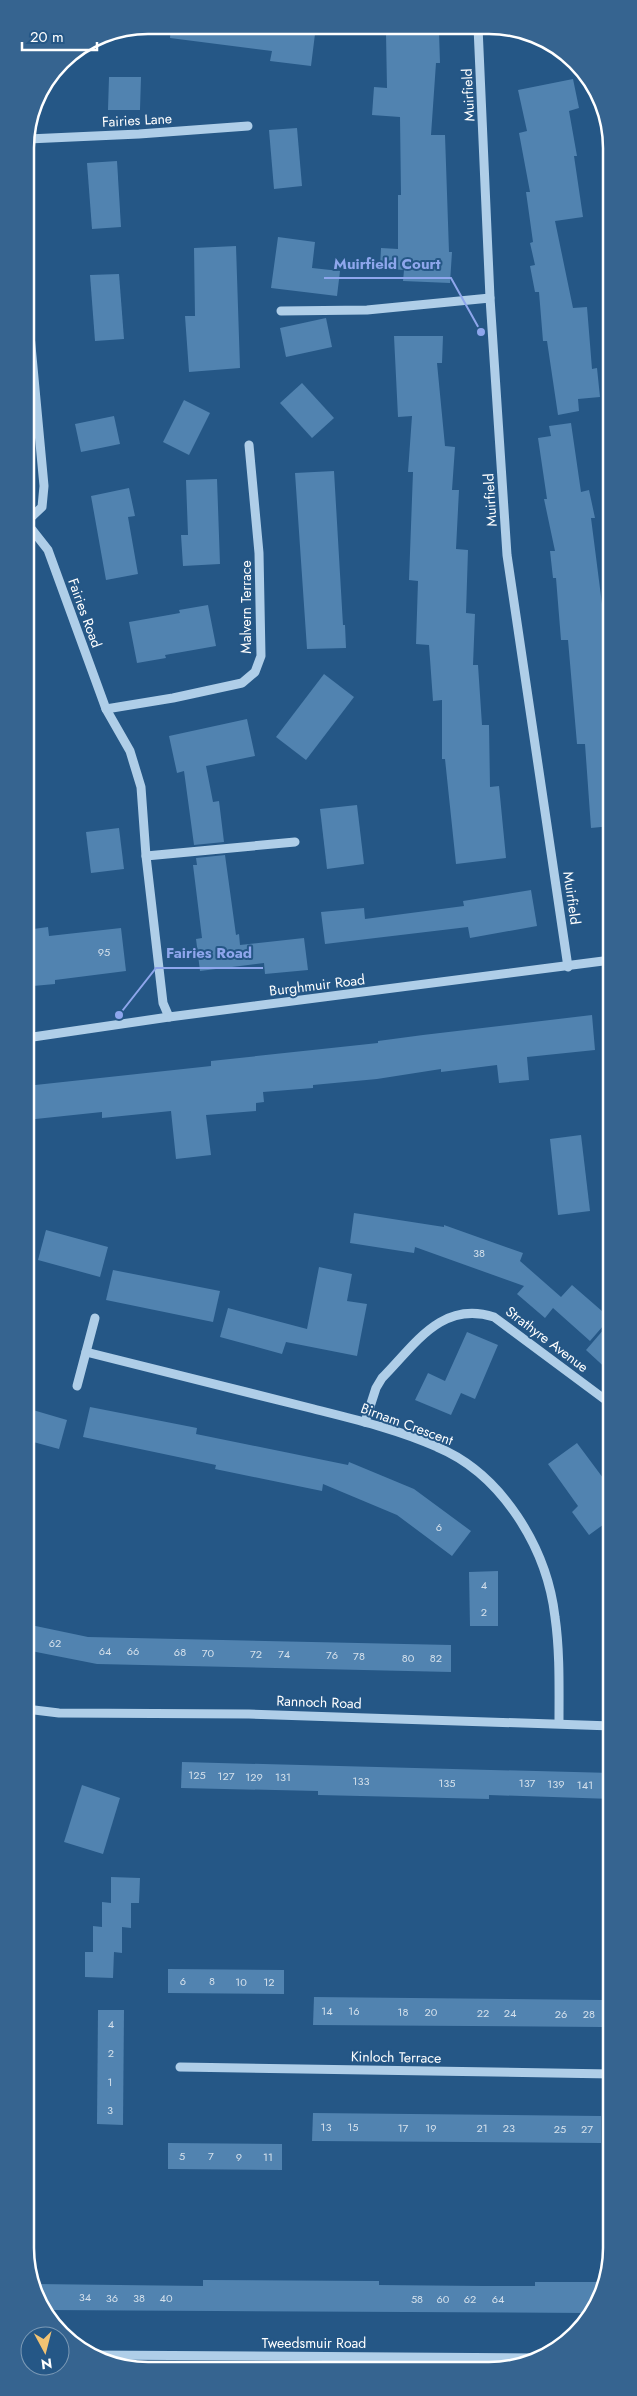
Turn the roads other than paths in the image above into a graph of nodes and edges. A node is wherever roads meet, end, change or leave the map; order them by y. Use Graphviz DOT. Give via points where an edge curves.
graph roads {
  1 [pos="478,34"];
  2 [pos="248,126"];
  3 [pos="34,139"];
  4 [pos="490,298"];
  5 [pos="281,311"];
  6 [pos="34,384"];
  7 [pos="34,418"];
  8 [pos="37,418"];
  9 [pos="249,445"];
  10 [pos="34,514"];
  11 [pos="34,533"];
  12 [pos="106,710"];
  13 [pos="295,842"];
  14 [pos="146,856"];
  15 [pos="603,961"];
  16 [pos="568,967"];
  17 [pos="170,1017"];
  18 [pos="34,1037"];
  19 [pos="95,1318"];
  20 [pos="86,1352"];
  21 [pos="77,1386"];
  22 [pos="603,1398"];
  23 [pos="364,1422"];
  24 [pos="34,1710"];
  25 [pos="559,1723"];
  26 [pos="603,1725"];
  27 [pos="180,2067"];
  28 [pos="603,2074"];
  29 [pos="108,2355"];
  30 [pos="519,2358"];
  1 -- 4 [label="street, Muirfield"];
  2 -- 3 [label="street, Fairies Lane"];
  4 -- 5 [label="street" via="367,310"];
  4 -- 16 [label="street, Muirfield" via="507,555"];
  6 -- 8 [label="street, Fairies Road"];
  7 -- 8 [label="street"];
  8 -- 10 [label="street, Fairies Road" via="44,486 42,506"];
  9 -- 12 [label="street, Malvern Terrace" via="260,553 261,656 255,672 242,683"];
  11 -- 12 [label="street, Fairies Road" via="48,550"];
  12 -- 14 [label="street, Fairies Road" via="130,751 141,787"];
  13 -- 14 [label="street"];
  14 -- 17 [label="street, Fairies Road" via="162,1002"];
  15 -- 16 [label="street, Burghmuir Road"];
  16 -- 17 [label="street, Burghmuir Road"];
  17 -- 18 [label="street, Burghmuir Road"];
  19 -- 20 [label="street"];
  20 -- 21 [label="street"];
  20 -- 23 [label="street, Birnam Crescent"];
  22 -- 23 [label="street, Strathyre Avenue" via="494,1316 467,1313 442,1319 382,1378"];
  23 -- 25 [label="street, Birnam Crescent" via="438,1447 463,1460 497,1490 520,1519 545,1574 555,1616"];
  24 -- 25 [label="street, Rannoch Road"];
  25 -- 26 [label="street, Rannoch Road"];
  27 -- 28 [label="street, Kinloch Terrace"];
  29 -- 30 [label="street, Tweedsmuir Road"];
}
